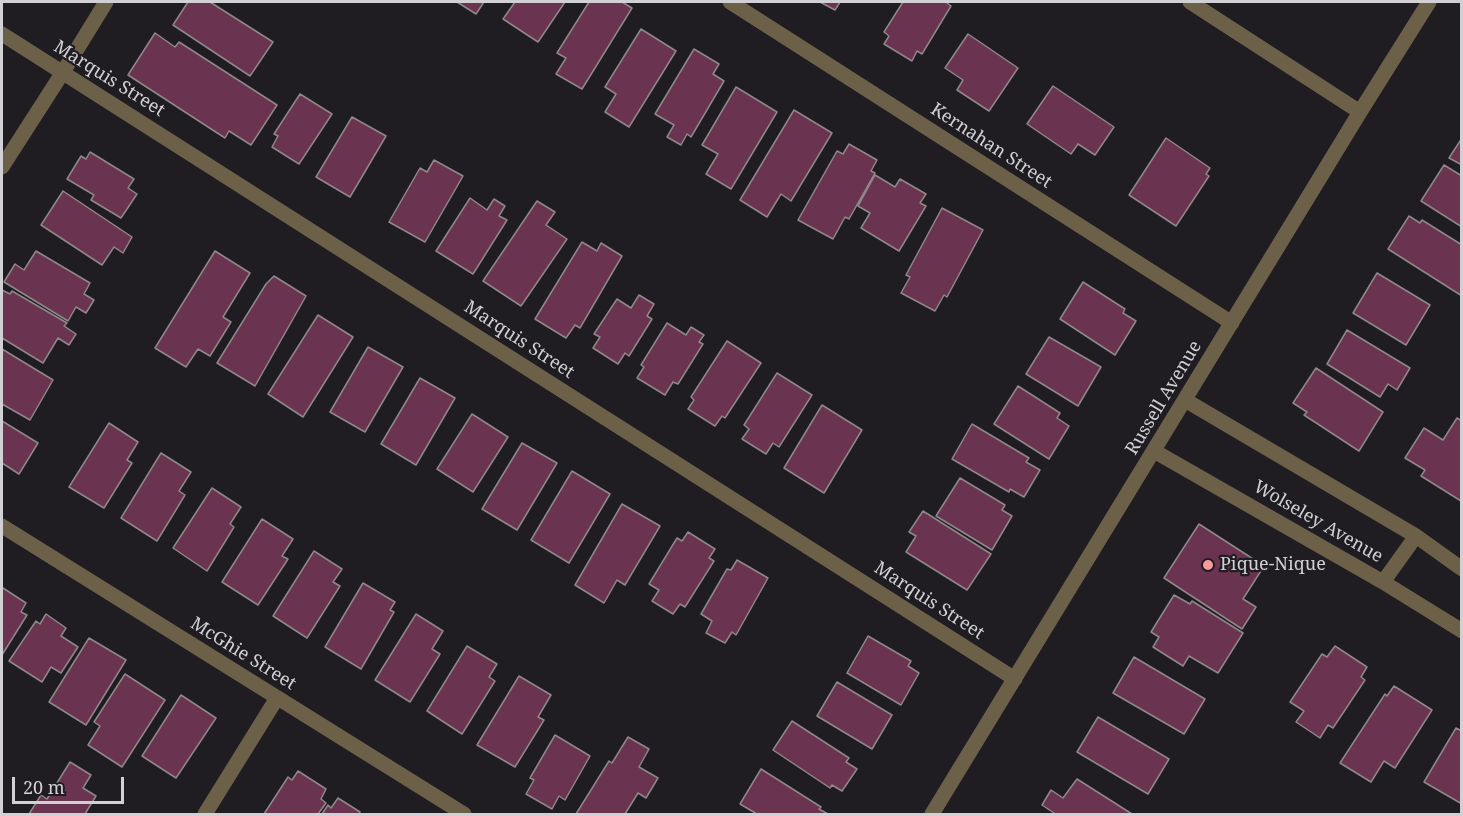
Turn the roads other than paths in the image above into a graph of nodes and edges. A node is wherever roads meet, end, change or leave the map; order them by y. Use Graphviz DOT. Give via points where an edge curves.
graph roads {
  1 [pos="106,2"];
  2 [pos="730,2"];
  3 [pos="1190,2"];
  4 [pos="1429,2"];
  5 [pos="2,34"];
  6 [pos="63,72"];
  7 [pos="1360,112"];
  8 [pos="2,167"];
  9 [pos="1232,323"];
  10 [pos="1185,400"];
  11 [pos="1154,450"];
  12 [pos="2,526"];
  13 [pos="1416,536"];
  14 [pos="1461,569"];
  15 [pos="1383,582"];
  16 [pos="1461,631"];
  17 [pos="1015,680"];
  18 [pos="278,698"];
  19 [pos="205,814"];
  20 [pos="464,814"];
  21 [pos="932,814"];
  1 -- 6 [label="street"];
  2 -- 9 [label="street, Kernahan Street"];
  3 -- 7 [label="street"];
  4 -- 7 [label="street, Russell Avenue"];
  5 -- 6 [label="street, Marquis Street"];
  6 -- 8 [label="street"];
  6 -- 17 [label="street, Marquis Street"];
  7 -- 9 [label="street, Russell Avenue"];
  9 -- 10 [label="street, Russell Avenue"];
  10 -- 11 [label="street, Russell Avenue"];
  10 -- 13 [label="street, Wolseley Avenue"];
  11 -- 15 [label="street, Wolseley Avenue"];
  11 -- 17 [label="street, Russell Avenue"];
  12 -- 18 [label="street, McGhie Street"];
  13 -- 14 [label="street, Wolseley Avenue"];
  13 -- 15 [label="street"];
  15 -- 16 [label="street, Wolseley Avenue"];
  17 -- 21 [label="street, Russell Avenue"];
  18 -- 19 [label="street"];
  18 -- 20 [label="street, McGhie Street"];
}
